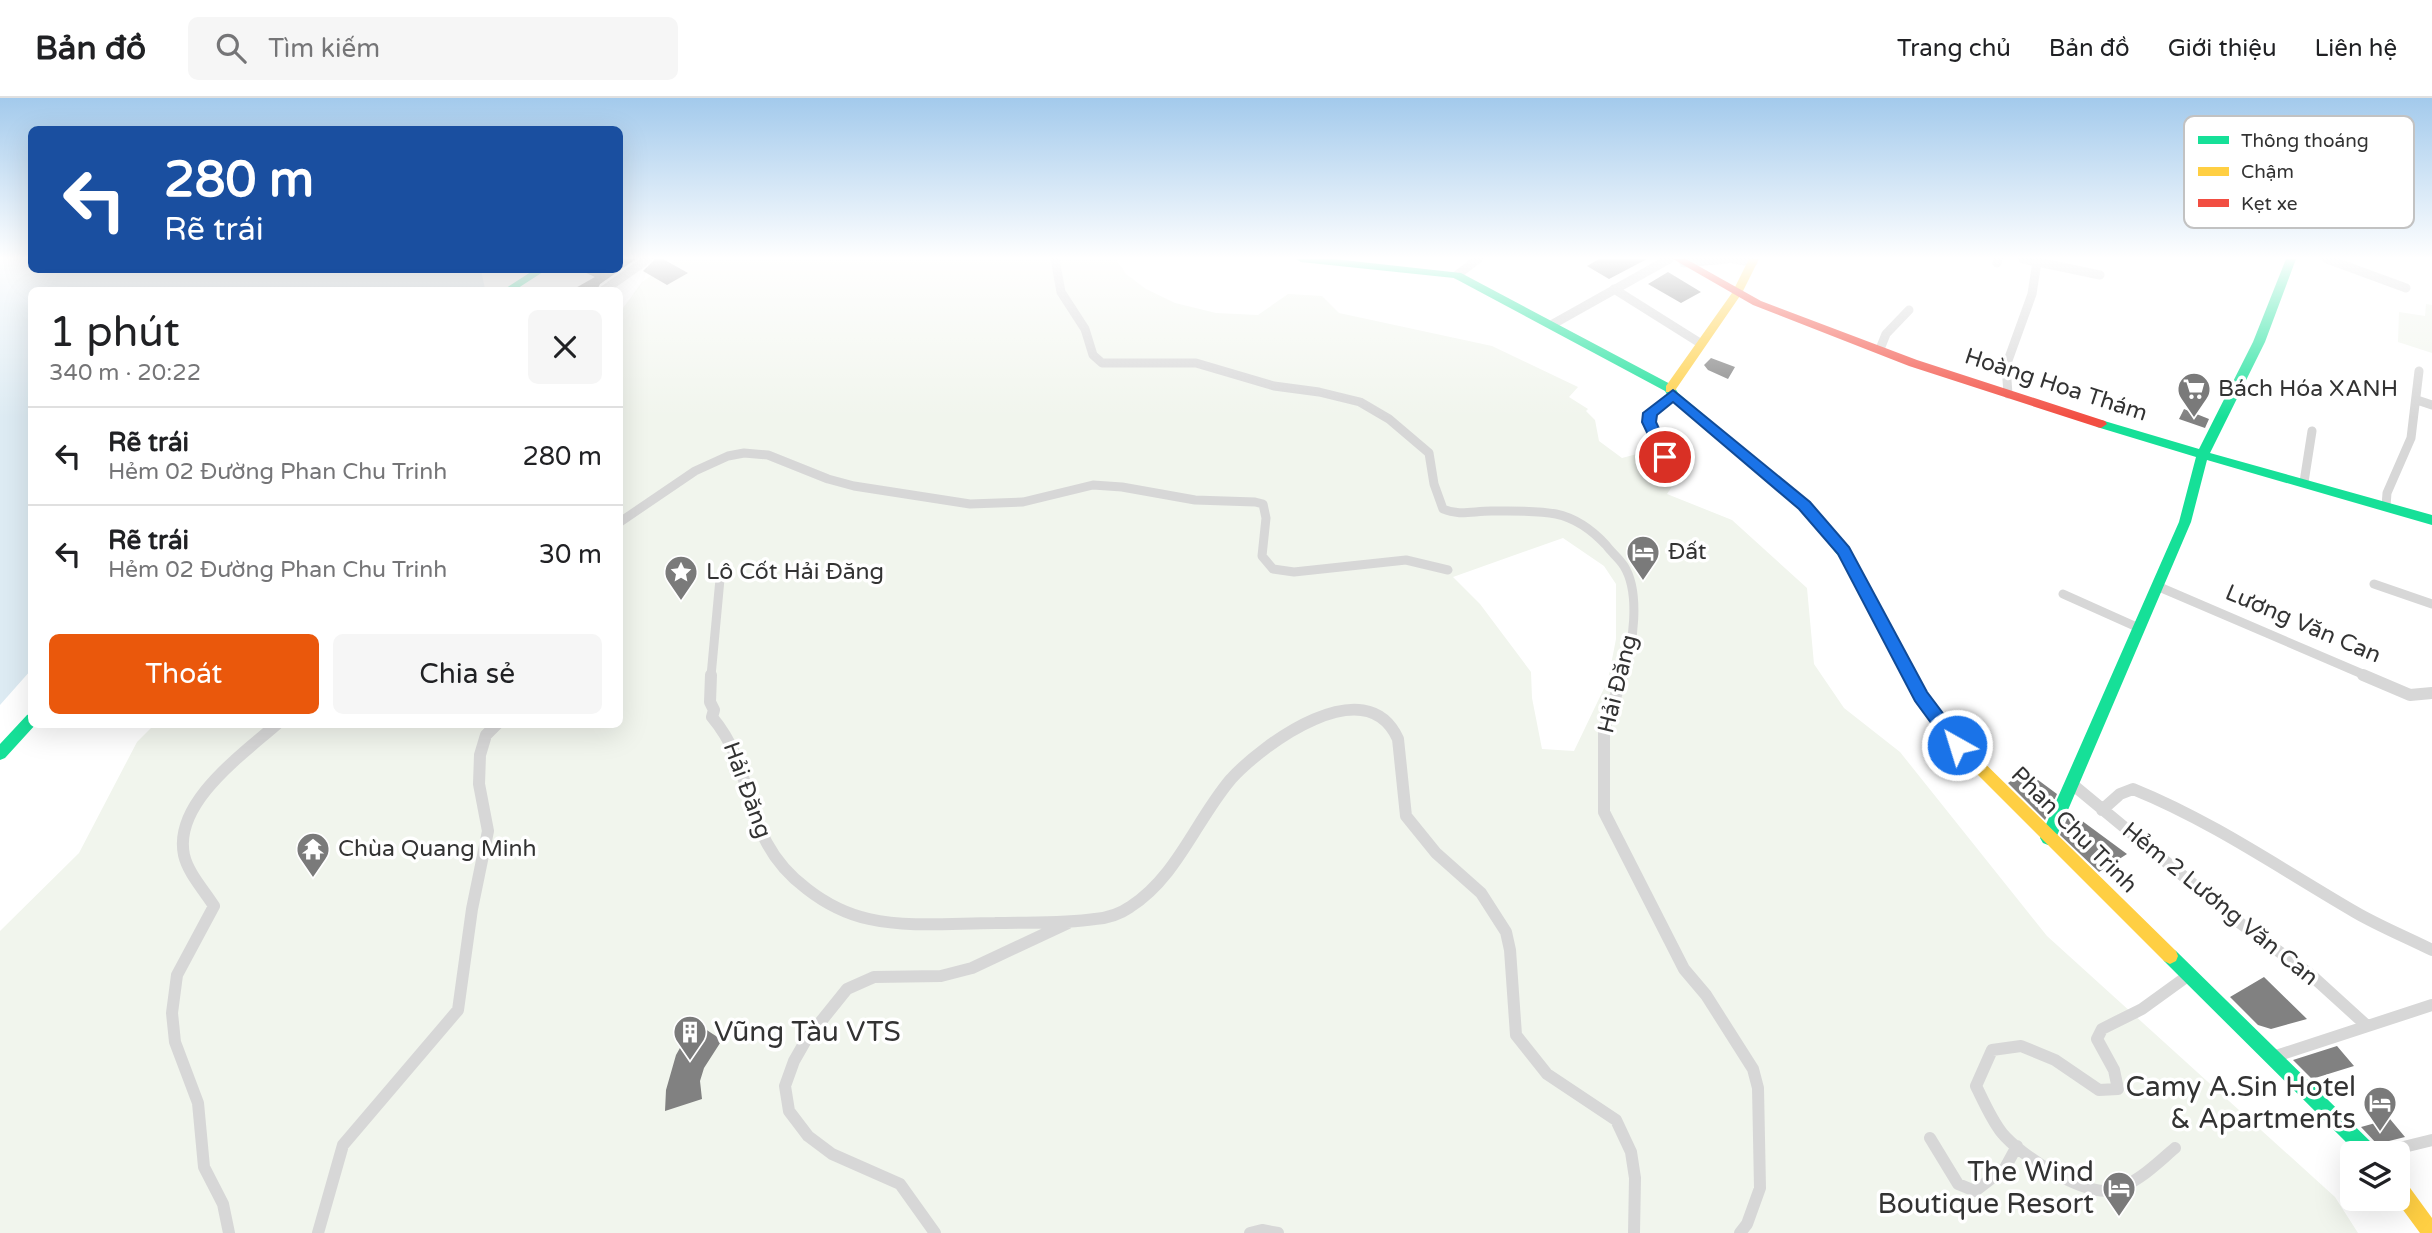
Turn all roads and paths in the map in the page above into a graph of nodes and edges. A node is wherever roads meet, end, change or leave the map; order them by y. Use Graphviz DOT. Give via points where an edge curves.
graph roads {
  1 [pos="1074,312"];
  2 [pos="1530,312"];
  3 [pos="1574,312"];
  4 [pos="1651,312"];
  5 [pos="1723,312"];
  6 [pos="1785,312"];
  7 [pos="1907,312"];
  8 [pos="2026,312"];
  9 [pos="2271,312"];
  10 [pos="1553,324"];
  11 [pos="1700,343"];
  12 [pos="1880,349"];
  13 [pos="2418,371"];
  14 [pos="1672,392"];
  15 [pos="2008,394"];
  16 [pos="2417,400"];
  17 [pos="2432,404"];
  18 [pos="2312,431"];
  19 [pos="2202,456"];
  20 [pos="1665,457"];
  21 [pos="2304,482"];
  22 [pos="2386,506"];
  23 [pos="623,520"];
  24 [pos="2432,520"];
  25 [pos="1448,570"];
  26 [pos="720,579"];
  27 [pos="2374,584"];
  28 [pos="2157,586"];
  29 [pos="2063,594"];
  30 [pos="2432,604"];
  31 [pos="2139,628"];
  32 [pos="2432,693"];
  33 [pos="28,723"];
  34 [pos="273,728"];
  35 [pos="493,728"];
  36 [pos="0,754"];
  37 [pos="2072,784"];
  38 [pos="2102,810"];
  39 [pos="2048,838"];
  40 [pos="1071,921"];
  41 [pos="2432,950"];
  42 [pos="2189,975"];
  43 [pos="2432,1005"];
  44 [pos="2366,1026"];
  45 [pos="2273,1056"];
  46 [pos="1930,1138"];
  47 [pos="2432,1140"];
  48 [pos="2358,1141"];
  49 [pos="2410,1145"];
  50 [pos="2017,1146"];
  51 [pos="2175,1148"];
  52 [pos="2410,1204"];
  53 [pos="229,1233"];
  54 [pos="318,1233"];
  55 [pos="935,1233"];
  56 [pos="1250,1233"];
  57 [pos="1278,1233"];
  58 [pos="1634,1233"];
  59 [pos="1740,1233"];
  60 [pos="2432,1233"];
  1 -- 59 [label="street, Hải Đăng" via="1093,355 1102,363 1196,363 1274,386 1360,402 1389,419 1429,453 1443,509 1455,514 1529,512 1565,517 1597,536 1624,566 1633,589 1632,639 1604,729 1604,812 1684,969 1753,1069 1758,1088 1760,1188"];
  2 -- 10 [label="main road, Phan Chu Trinh"];
  3 -- 10 [label="street"];
  4 -- 11 [label="street"];
  5 -- 11 [label="main road"];
  6 -- 12 [label="main road, Hoàng Hoa Thám"];
  7 -- 12 [label="street" via="1886,334"];
  8 -- 15 [label="street" via="2006,366"];
  9 -- 19 [label="main road"];
  10 -- 14 [label="main road, Phan Chu Trinh"];
  11 -- 14 [label="main road"];
  12 -- 15 [label="main road, Hoàng Hoa Thám"];
  13 -- 16 [label="street"];
  14 -- 20 [label="street" via="1650,413 1649,422"];
  14 -- 39 [label="main road, Phan Chu Trinh" via="1804,505 1837,543 1941,726"];
  15 -- 19 [label="main road, Hoàng Hoa Thám"];
  16 -- 17 [label="street"];
  16 -- 22 [label="street" via="2411,438 2387,493"];
  18 -- 21 [label="street"];
  19 -- 21 [label="main road, Hoàng Hoa Thám"];
  19 -- 28 [label="main road" via="2185,522"];
  21 -- 22 [label="main road, Hoàng Hoa Thám"];
  22 -- 24 [label="main road, Hoàng Hoa Thám"];
  23 -- 25 [label="street" via="685,475 754,452 871,491 962,504 1005,505 1079,487 1194,500 1247,499 1263,504 1262,556 1273,569 1294,572 1406,560"];
  26 -- 40 [label="street, Hải Đăng" via="710,689 712,717 737,755 765,843 792,876 809,892 848,912 883,921"];
  27 -- 30 [label="street"];
  28 -- 31 [label="main road"];
  28 -- 32 [label="street, Lương Văn Can" via="2410,695"];
  29 -- 31 [label="street"];
  31 -- 37 [label="main road"];
  33 -- 36 [label="main road"];
  34 -- 53 [label="street" via="197,800 184,826 184,855 214,906 177,975 172,1013 175,1042 198,1103 204,1167 223,1204"];
  35 -- 54 [label="street" via="480,755 479,784 488,831 458,1010 343,1145"];
  37 -- 38 [label="street, Hẻm 2 Lương Văn Can"];
  37 -- 39 [label="main road"];
  38 -- 41 [label="street" via="2133,789 2154,797 2213,825 2356,913"];
  38 -- 44 [label="street, Hẻm 2 Lương Văn Can" via="2311,975"];
  39 -- 42 [label="main road, Phan Chu Trinh"];
  40 -- 55 [label="street, Hải Đăng" via="972,968 941,976 874,977 847,989 794,1061 785,1086 789,1111 808,1136 832,1154 900,1184"];
  40 -- 58 [label="street, Hải Đăng" via="1102,920 1126,911 1143,897 1183,851 1224,788 1254,757 1335,710 1375,713 1394,729 1398,739 1406,816 1436,853 1482,893 1503,925 1510,950 1516,1035 1547,1074 1616,1120 1631,1152"];
  42 -- 45 [label="main road, Phan Chu Trinh"];
  42 -- 50 [label="street" via="2143,1009 2102,1029 2097,1039 2119,1077 2118,1089 2099,1090 2055,1060 2021,1046 1992,1050 1976,1086 2003,1134"];
  43 -- 44 [label="street"];
  44 -- 45 [label="street"];
  45 -- 48 [label="main road, Phan Chu Trinh"];
  46 -- 50 [label="street" via="1958,1184 1975,1191 1995,1180 2010,1164"];
  47 -- 49 [label="street"];
  50 -- 51 [label="street" via="2078,1185 2110,1191 2149,1172"];
  52 -- 60 [label="main road"];
  56 -- 57 [label="street"];
}
